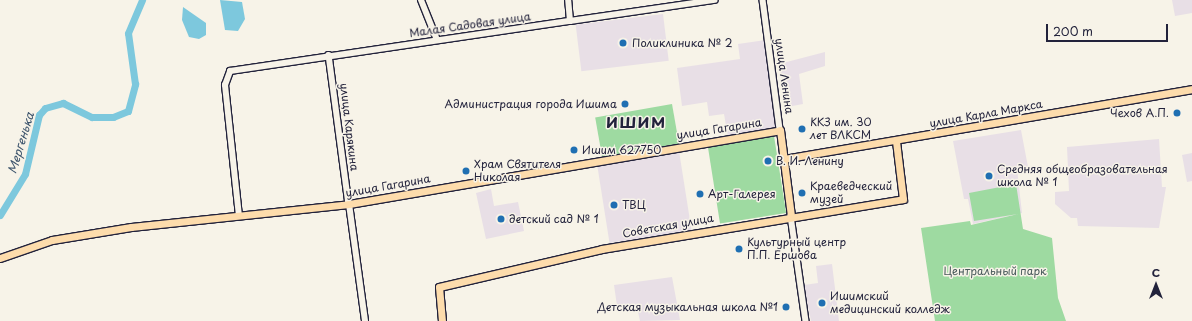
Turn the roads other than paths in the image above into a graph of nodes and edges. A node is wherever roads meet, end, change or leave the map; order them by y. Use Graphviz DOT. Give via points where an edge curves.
graph roads {
  1 [pos="421,0"];
  2 [pos="568,0"];
  3 [pos="714,0"];
  4 [pos="762,0"];
  5 [pos="570,21"];
  6 [pos="437,40"];
  7 [pos="330,55"];
  8 [pos="1192,89"];
  9 [pos="780,130"];
  10 [pos="896,141"];
  11 [pos="784,158"];
  12 [pos="349,204"];
  13 [pos="239,216"];
  14 [pos="791,216"];
  15 [pos="0,258"];
  16 [pos="365,321"];
  17 [pos="442,321"];
  18 [pos="806,321"];
  1 -- 6 [label="main road"];
  2 -- 5 [label="main road"];
  3 -- 5 [label="street, Малая Садовая улица"];
  4 -- 9 [label="street, улица Ленина"];
  5 -- 6 [label="main road, Малая Садовая улица"];
  6 -- 7 [label="main road, Малая Садовая улица"];
  7 -- 12 [label="street, улица Карякина"];
  7 -- 13 [label="main road, Малая Садовая улица" via="230,71 225,85"];
  8 -- 10 [label="main road, улица Карла Маркса"];
  9 -- 11 [label="main road, улица Ленина"];
  9 -- 12 [label="main road, улица Гагарина"];
  10 -- 11 [label="main road, улица Карла Маркса"];
  10 -- 14 [label="main road, Советская улица" via="903,199"];
  11 -- 14 [label="main road, улица Ленина"];
  12 -- 13 [label="main road, улица Гагарина"];
  12 -- 16 [label="main road, улица Карякина"];
  13 -- 15 [label="main road, улица Гагарина" via="52,240"];
  14 -- 17 [label="main road, Советская улица" via="602,250 439,287"];
  14 -- 18 [label="street, улица Ленина"];
}
